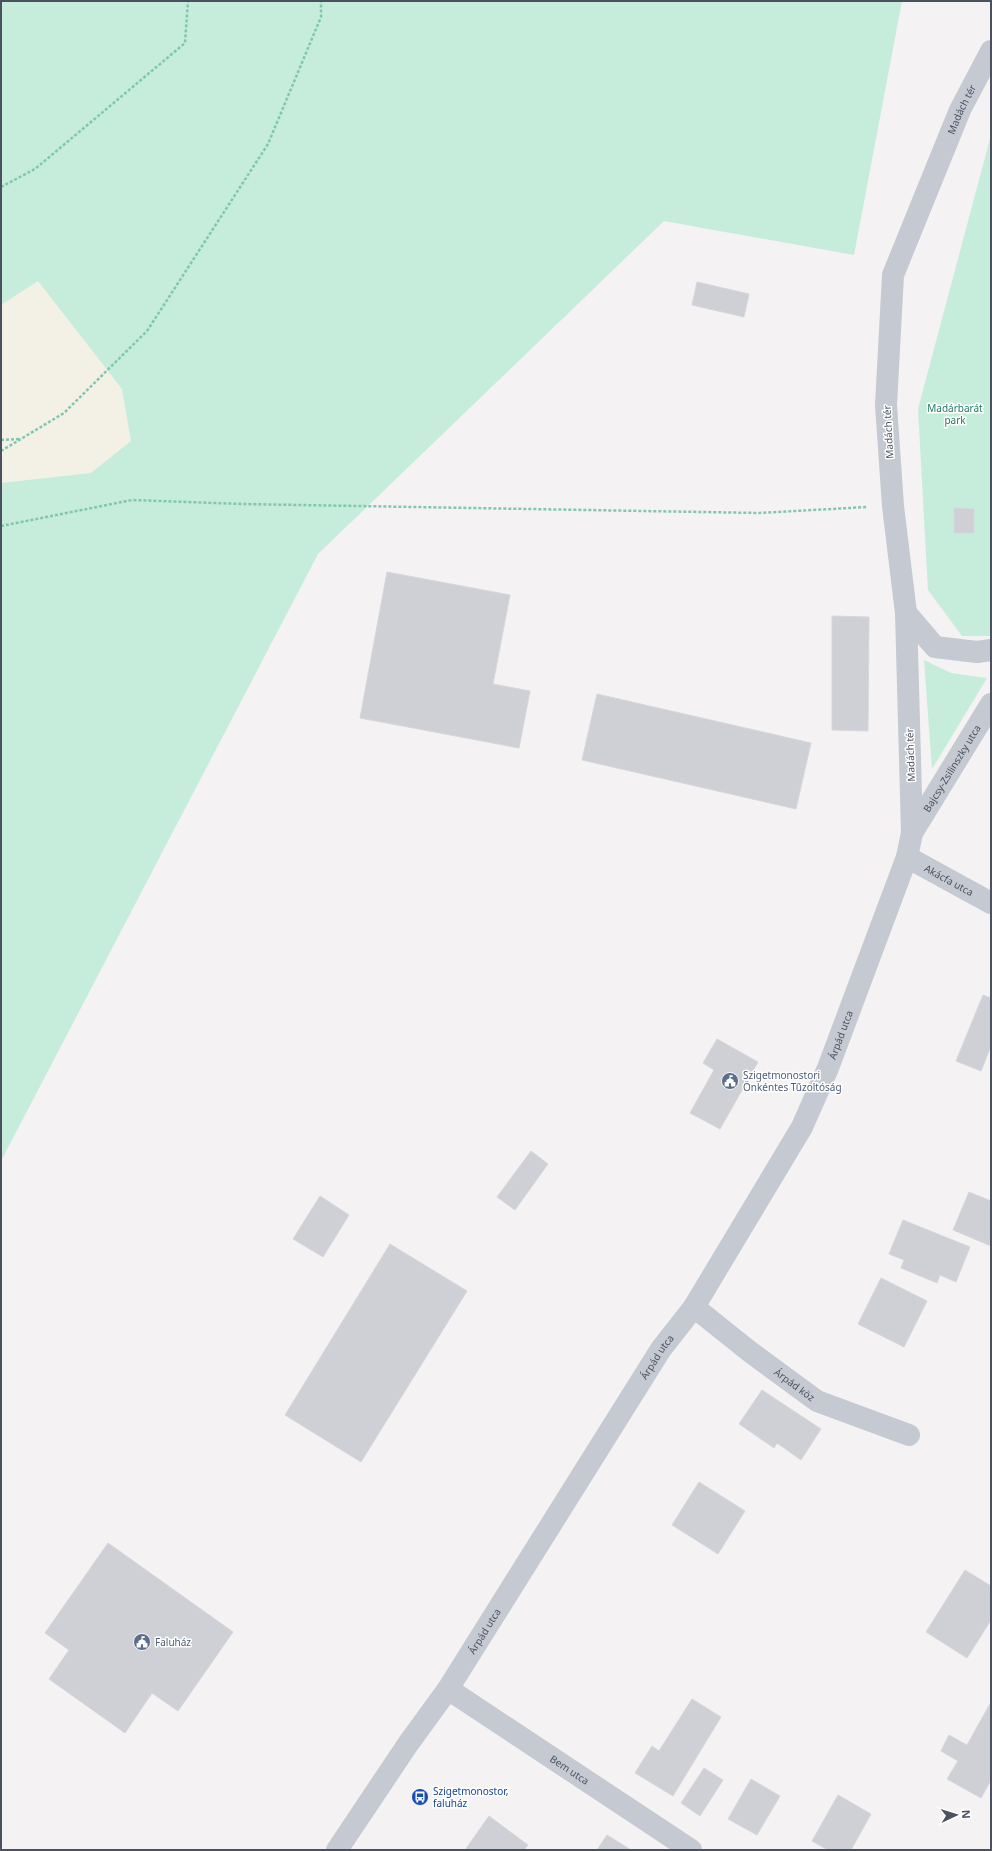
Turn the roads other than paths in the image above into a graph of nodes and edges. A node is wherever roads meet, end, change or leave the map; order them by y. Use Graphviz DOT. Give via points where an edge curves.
graph roads {
  1 [pos="991,51"];
  2 [pos="906,613"];
  3 [pos="991,650"];
  4 [pos="991,704"];
  5 [pos="912,833"];
  6 [pos="907,857"];
  7 [pos="991,903"];
  8 [pos="694,1307"];
  9 [pos="909,1435"];
  10 [pos="448,1689"];
  11 [pos="337,1850"];
  12 [pos="691,1850"];
  1 -- 2 [label="street, Madách tér" via="960,110 893,275 886,405 893,506"];
  2 -- 3 [label="street" via="935,647 977,652"];
  2 -- 5 [label="street, Madách tér"];
  4 -- 5 [label="street, Bajcsy-Zsilinszky utca"];
  5 -- 6 [label="street, Árpád utca"];
  6 -- 7 [label="street, Akácfa utca"];
  6 -- 8 [label="street, Árpád utca" via="828,1068 802,1127"];
  8 -- 9 [label="street, Árpád köz" via="817,1401"];
  8 -- 10 [label="street, Árpád utca" via="661,1349"];
  10 -- 11 [label="street, Árpád utca"];
  10 -- 12 [label="street, Bem utca"];
}
